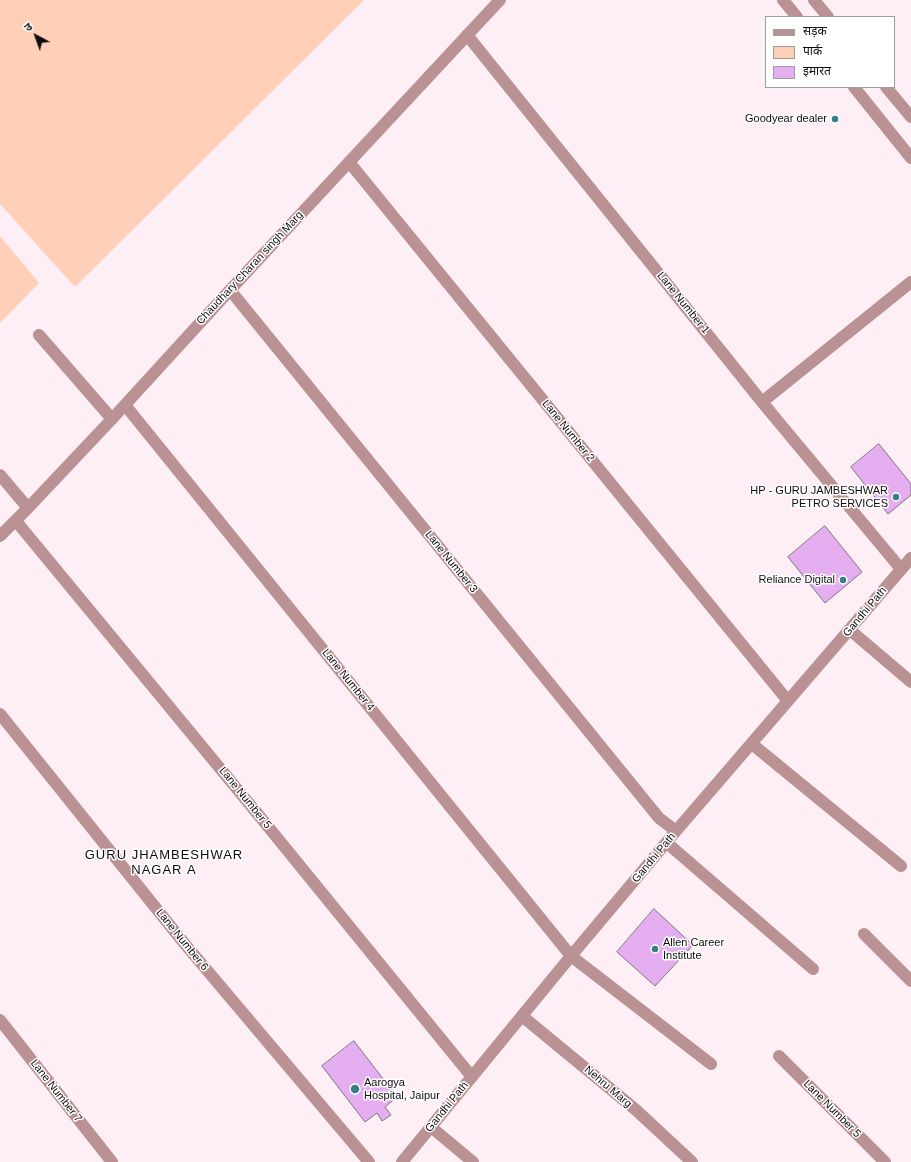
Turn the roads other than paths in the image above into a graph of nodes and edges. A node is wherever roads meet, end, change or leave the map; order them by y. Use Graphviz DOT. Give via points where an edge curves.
graph roads {
  1 [pos="500,0"];
  2 [pos="783,0"];
  3 [pos="814,0"];
  4 [pos="796,16"];
  5 [pos="827,16"];
  6 [pos="467,35"];
  7 [pos="855,88"];
  8 [pos="887,88"];
  9 [pos="911,117"];
  10 [pos="911,158"];
  11 [pos="349,162"];
  12 [pos="911,282"];
  13 [pos="230,290"];
  14 [pos="39,335"];
  15 [pos="762,402"];
  16 [pos="125,405"];
  17 [pos="112,419"];
  18 [pos="0,476"];
  19 [pos="28,508"];
  20 [pos="16,521"];
  21 [pos="0,536"];
  22 [pos="911,558"];
  23 [pos="901,569"];
  24 [pos="850,630"];
  25 [pos="911,682"];
  26 [pos="788,701"];
  27 [pos="0,714"];
  28 [pos="752,744"];
  29 [pos="676,831"];
  30 [pos="667,843"];
  31 [pos="901,866"];
  32 [pos="864,934"];
  33 [pos="571,956"];
  34 [pos="812,969"];
  35 [pos="911,981"];
  36 [pos="522,1016"];
  37 [pos="0,1020"];
  38 [pos="779,1056"];
  39 [pos="710,1064"];
  40 [pos="472,1077"];
  41 [pos="431,1128"];
  42 [pos="112,1162"];
  43 [pos="369,1162"];
  44 [pos="402,1162"];
  45 [pos="473,1162"];
  46 [pos="692,1162"];
  47 [pos="885,1162"];
  1 -- 6 [label="street, Chaudhary Charan singh Marg"];
  2 -- 4 [label="street"];
  3 -- 5 [label="street"];
  6 -- 11 [label="street, Chaudhary Charan singh Marg"];
  6 -- 15 [label="street, Lane Number 1"];
  7 -- 10 [label="street"];
  8 -- 9 [label="street"];
  11 -- 13 [label="street, Chaudhary Charan singh Marg"];
  11 -- 26 [label="street, Lane Number 2"];
  12 -- 15 [label="street"];
  13 -- 16 [label="street, Chaudhary Charan singh Marg"];
  13 -- 29 [label="street, Lane Number 3" via="659,818"];
  14 -- 17 [label="street"];
  15 -- 23 [label="street, Lane Number 1"];
  16 -- 17 [label="street, Chaudhary Charan singh Marg"];
  16 -- 33 [label="street, Lane Number 4"];
  17 -- 19 [label="street, Chaudhary Charan singh Marg"];
  18 -- 19 [label="street"];
  19 -- 20 [label="street, Chaudhary Charan singh Marg"];
  20 -- 21 [label="street, Chaudhary Charan singh Marg"];
  20 -- 40 [label="street, Lane Number 5"];
  22 -- 23 [label="street, Gandhi Path"];
  23 -- 24 [label="street, Gandhi Path"];
  24 -- 25 [label="street"];
  24 -- 26 [label="street, Gandhi Path"];
  26 -- 28 [label="street, Gandhi Path"];
  27 -- 43 [label="street, Lane Number 6" via="184,942"];
  28 -- 29 [label="street, Gandhi Path"];
  28 -- 31 [label="street"];
  29 -- 30 [label="street, Gandhi Path"];
  30 -- 33 [label="street, Gandhi Path"];
  30 -- 34 [label="street"];
  32 -- 35 [label="street"];
  33 -- 36 [label="street, Gandhi Path"];
  33 -- 39 [label="street, Lane Number 4"];
  36 -- 40 [label="street, Gandhi Path"];
  36 -- 46 [label="street, Nehru Marg" via="636,1110"];
  37 -- 42 [label="street, Lane Number 7"];
  38 -- 47 [label="street, Lane Number 5"];
  40 -- 41 [label="street, Gandhi Path"];
  41 -- 44 [label="street, Gandhi Path"];
  41 -- 45 [label="street"];
}
